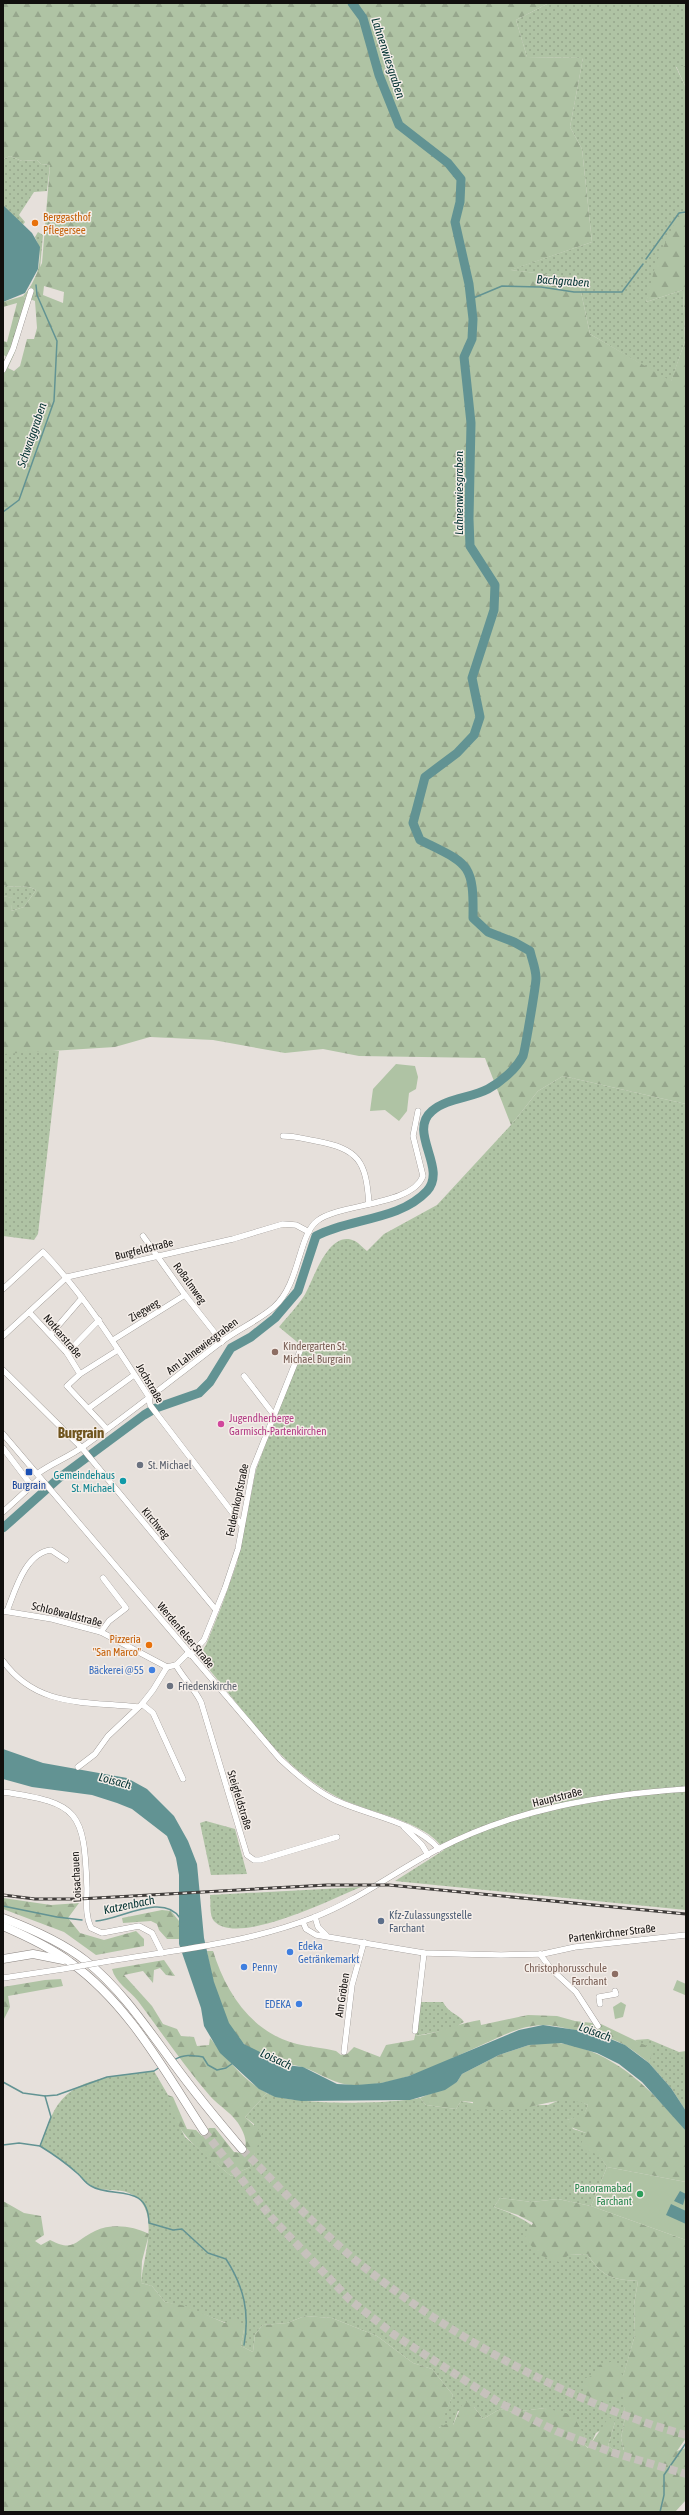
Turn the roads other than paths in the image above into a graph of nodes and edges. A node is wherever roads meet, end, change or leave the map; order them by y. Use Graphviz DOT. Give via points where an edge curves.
graph roads {
  1 [pos="31,291"];
  2 [pos="4,369"];
  3 [pos="418,1111"];
  4 [pos="283,1136"];
  5 [pos="369,1204"];
  6 [pos="309,1232"];
  7 [pos="143,1236"];
  8 [pos="158,1256"];
  9 [pos="67,1277"];
  10 [pos="3,1288"];
  11 [pos="185,1296"];
  12 [pos="82,1298"];
  13 [pos="29,1312"];
  14 [pos="99,1320"];
  15 [pos="51,1334"];
  16 [pos="3,1336"];
  17 [pos="112,1340"];
  18 [pos="222,1342"];
  19 [pos="302,1346"];
  20 [pos="118,1350"];
  21 [pos="67,1353"];
  22 [pos="3,1370"];
  23 [pos="80,1374"];
  24 [pos="134,1375"];
  25 [pos="244,1376"];
  26 [pos="149,1397"];
  27 [pos="89,1408"];
  28 [pos="274,1415"];
  29 [pos="107,1429"];
  30 [pos="3,1434"];
  31 [pos="3,1448"];
  32 [pos="82,1448"];
  33 [pos="39,1476"];
  34 [pos="31,1484"];
  35 [pos="3,1512"];
  36 [pos="242,1524"];
  37 [pos="66,1560"];
  38 [pos="103,1578"];
  39 [pos="216,1610"];
  40 [pos="5,1611"];
  41 [pos="101,1632"];
  42 [pos="189,1654"];
  43 [pos="3,1661"];
  44 [pos="176,1665"];
  45 [pos="167,1667"];
  46 [pos="140,1705"];
  47 [pos="78,1767"];
  48 [pos="183,1778"];
  49 [pos="686,1789"];
  50 [pos="3,1792"];
  51 [pos="401,1824"];
  52 [pos="337,1837"];
  53 [pos="439,1849"];
  54 [pos="428,1855"];
  55 [pos="314,1917"];
  56 [pos="3,1918"];
  57 [pos="303,1922"];
  58 [pos="3,1926"];
  59 [pos="326,1935"];
  60 [pos="686,1935"];
  61 [pos="364,1942"];
  62 [pos="162,1953"];
  63 [pos="424,1954"];
  64 [pos="540,1954"];
  65 [pos="3,1958"];
  66 [pos="70,1961"];
  67 [pos="3,1978"];
  68 [pos="615,1991"];
  69 [pos="600,2004"];
  70 [pos="598,2026"];
  71 [pos="415,2031"];
  72 [pos="344,2052"];
  73 [pos="204,2131"];
  74 [pos="242,2149"];
  1 -- 2 [label="street" via="11,355"];
  3 -- 5 [label="street, Am Lahnewiesgraben" via="413,1136 422,1168 421,1181 404,1193"];
  4 -- 5 [label="street" via="341,1146 353,1154 363,1168"];
  5 -- 6 [label="street, Am Lahnewiesgraben" via="324,1217 317,1221"];
  6 -- 8 [label="street, Burgfeldstraße" via="296,1225 283,1224 233,1239"];
  6 -- 18 [label="street, Am Lahnewiesgraben" via="296,1273 283,1298 259,1319"];
  7 -- 8 [label="street, Roßalmweg"];
  8 -- 9 [label="street, Burgfeldstraße"];
  8 -- 11 [label="street, Roßalmweg"];
  9 -- 10 [label="street, Jochstraße" via="43,1252"];
  9 -- 12 [label="street, Jochstraße"];
  9 -- 13 [label="street, Burgfeldstraße"];
  11 -- 17 [label="street, Ziegweg"];
  11 -- 18 [label="street, Roßalmweg"];
  12 -- 14 [label="street, Jochstraße"];
  12 -- 15 [label="street"];
  13 -- 15 [label="street, Notkarstraße"];
  13 -- 16 [label="street, Burgfeldstraße"];
  14 -- 17 [label="street, Jochstraße"];
  14 -- 21 [label="street"];
  15 -- 21 [label="street, Notkarstraße"];
  17 -- 20 [label="street, Jochstraße"];
  18 -- 26 [label="street, Am Lahnewiesgraben"];
  19 -- 28 [label="street, Feldernkopfstraße"];
  20 -- 23 [label="street, Notkarstraße"];
  20 -- 24 [label="street, Jochstraße"];
  21 -- 23 [label="street, Notkarstraße"];
  22 -- 32 [label="street, Kirchweg"];
  23 -- 27 [label="street, Notkarstraße" via="67,1386"];
  24 -- 26 [label="street, Jochstraße"];
  24 -- 27 [label="street"];
  25 -- 28 [label="street"];
  26 -- 29 [label="street, Am Lahnewiesgraben"];
  26 -- 36 [label="street, Jochstraße" via="150,1405"];
  27 -- 29 [label="street, Notkarstraße"];
  28 -- 36 [label="street, Feldernkopfstraße" via="253,1468"];
  29 -- 32 [label="street, Am Lahnewiesgraben"];
  30 -- 33 [label="street, Werdenfelser Straße"];
  31 -- 34 [label="street"];
  32 -- 33 [label="street, Am Lahnewiesgraben"];
  32 -- 39 [label="street, Kirchweg"];
  33 -- 34 [label="street, Am Lahnewiesgraben"];
  33 -- 42 [label="street, Werdenfelser Straße"];
  34 -- 35 [label="street, Am Lahnewiesgraben" via="22,1496"];
  36 -- 39 [label="street, Feldernkopfstraße" via="232,1568"];
  37 -- 40 [label="street" via="51,1550 45,1550 20,1577"];
  38 -- 41 [label="street" via="126,1608 109,1620"];
  39 -- 42 [label="street, Feldernkopfstraße" via="204,1640"];
  40 -- 41 [label="street, Schloßwaldstraße"];
  41 -- 45 [label="street, Schloßwaldstraße"];
  42 -- 44 [label="street, Feldernkopfstraße"];
  42 -- 51 [label="street, Werdenfelser Straße" via="280,1759 304,1780 332,1798"];
  43 -- 46 [label="street" via="26,1686 56,1699"];
  44 -- 45 [label="street"];
  44 -- 52 [label="street, Steigfeldstraße" via="181,1675 194,1687 201,1702 247,1855 254,1860 260,1860"];
  45 -- 46 [label="street"];
  46 -- 47 [label="street" via="108,1736 95,1754"];
  46 -- 48 [label="street" via="153,1714"];
  49 -- 53 [label="street, Hauptstraße" via="580,1801 497,1824"];
  50 -- 62 [label="street, Loisachauen" via="58,1803 70,1811 81,1829 84,1843 87,1914 91,1928 102,1933 134,1926 144,1927 152,1933"];
  51 -- 53 [label="street, Werdenfelser Straße" via="424,1835"];
  51 -- 54 [label="street, Werdenfelser Straße"];
  53 -- 54 [label="street, Hauptstraße"];
  54 -- 55 [label="street, Hauptstraße" via="373,1888"];
  55 -- 57 [label="street, Hauptstraße"];
  55 -- 59 [label="street" via="318,1927"];
  56 -- 74 [label="highway" via="43,1934 90,1964 127,2002"];
  57 -- 59 [label="street, Partenkirchner Straße" via="306,1929 316,1935"];
  57 -- 62 [label="street, Hauptstraße" via="212,1945"];
  58 -- 66 [label="highway" via="38,1942"];
  59 -- 61 [label="street, Partenkirchner Straße"];
  60 -- 64 [label="street, Partenkirchner Straße" via="575,1947"];
  61 -- 63 [label="street, Partenkirchner Straße"];
  61 -- 72 [label="street, Am Gröben" via="352,1985"];
  62 -- 67 [label="street, Hauptstraße, bridge"];
  63 -- 64 [label="street, Partenkirchner Straße"];
  63 -- 71 [label="street"];
  64 -- 70 [label="street" via="551,1969 576,1992"];
  65 -- 66 [label="highway" via="33,1954"];
  66 -- 73 [label="highway" via="106,1994 163,2068"];
  68 -- 69 [label="street" via="616,1994 599,1997"];
}
